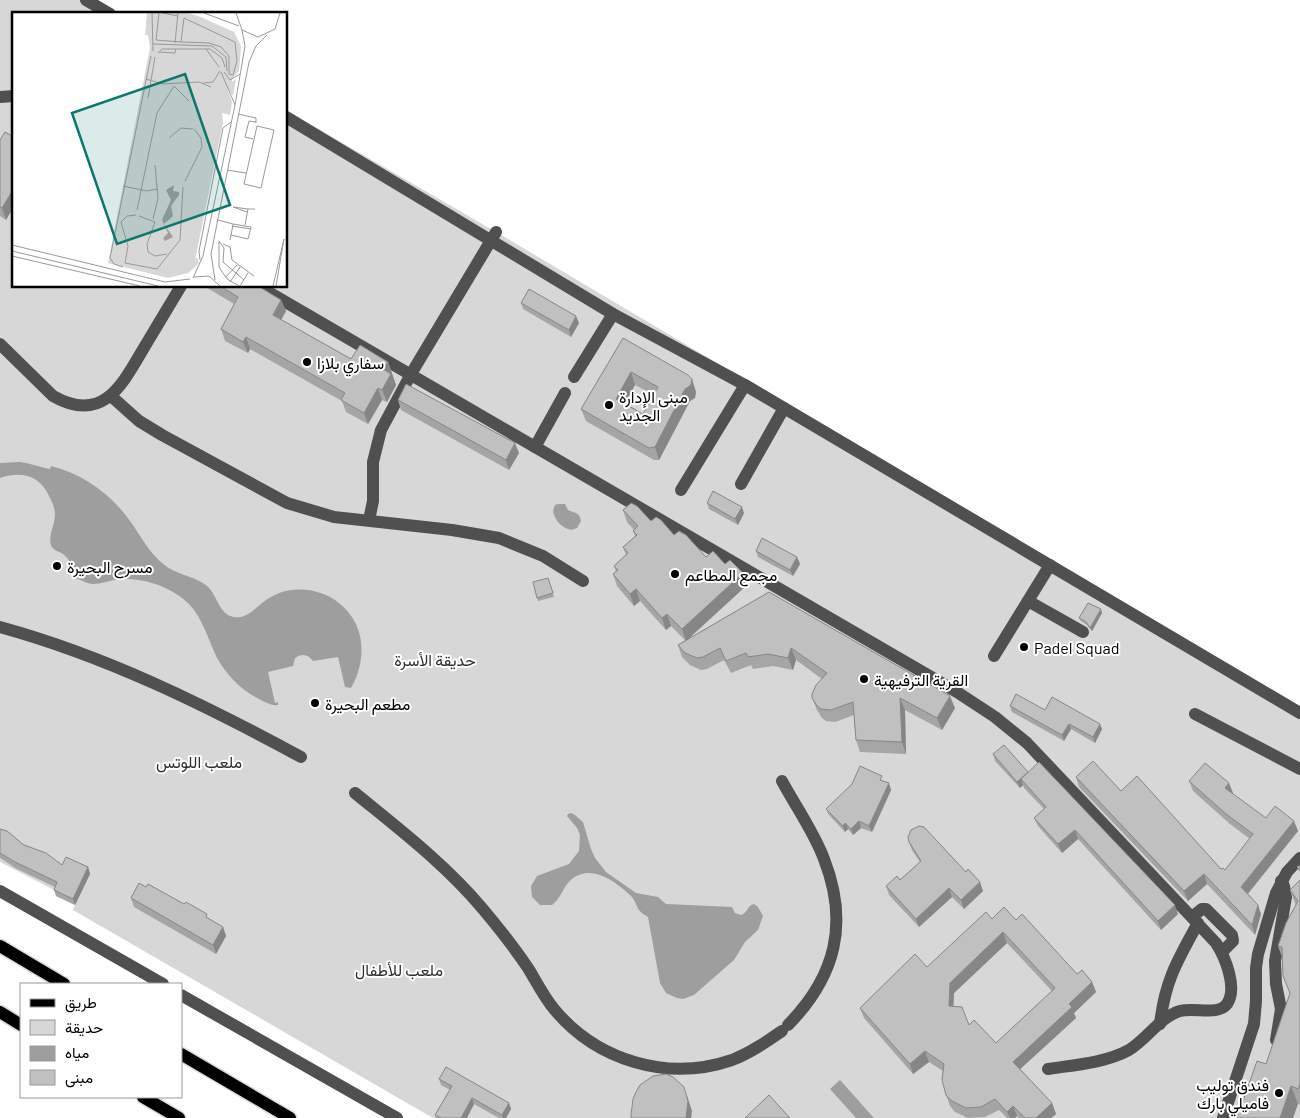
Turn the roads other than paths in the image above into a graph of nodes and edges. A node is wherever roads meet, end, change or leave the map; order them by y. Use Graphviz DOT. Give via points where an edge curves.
graph roads {
  1 [pos="86,0"];
  2 [pos="107,12"];
  3 [pos="288,118"];
  4 [pos="493,237"];
  5 [pos="180,288"];
  6 [pos="262,288"];
  7 [pos="613,314"];
  8 [pos="0,344"];
  9 [pos="412,374"];
  10 [pos="574,377"];
  11 [pos="746,385"];
  12 [pos="565,394"];
  13 [pos="111,396"];
  14 [pos="784,408"];
  15 [pos="535,447"];
  16 [pos="741,484"];
  17 [pos="681,490"];
  18 [pos="369,520"];
  19 [pos="1050,566"];
  20 [pos="583,581"];
  21 [pos="1028,601"];
  22 [pos="0,627"];
  23 [pos="1083,632"];
  24 [pos="994,656"];
  25 [pos="1300,713"];
  26 [pos="1195,714"];
  27 [pos="301,757"];
  28 [pos="1300,769"];
  29 [pos="782,782"];
  30 [pos="355,793"];
  31 [pos="1300,858"];
  32 [pos="1281,881"];
  33 [pos="0,891"];
  34 [pos="1195,920"];
  35 [pos="0,946"];
  36 [pos="62,983"];
  37 [pos="161,983"];
  38 [pos="182,996"];
  39 [pos="0,1012"];
  40 [pos="20,1024"];
  41 [pos="1160,1024"];
  42 [pos="1272,1052"];
  43 [pos="182,1055"];
  44 [pos="1048,1069"];
  45 [pos="145,1098"];
  46 [pos="179,1118"];
  47 [pos="290,1118"];
  48 [pos="397,1118"];
  49 [pos="1223,1118"];
  1 -- 2 [label="street"];
  3 -- 4 [label="street"];
  4 -- 7 [label="street"];
  4 -- 9 [label="street"];
  5 -- 13 [label="street" via="124,381"];
  6 -- 9 [label="street"];
  7 -- 10 [label="street"];
  7 -- 11 [label="street"];
  8 -- 13 [label="street" via="62,401 82,405"];
  9 -- 15 [label="street"];
  9 -- 18 [label="street" via="377,440"];
  11 -- 14 [label="street"];
  11 -- 17 [label="street"];
  12 -- 15 [label="street"];
  13 -- 18 [label="street" via="140,421 273,496 334,518"];
  14 -- 16 [label="street"];
  14 -- 19 [label="street"];
  15 -- 34 [label="street" via="995,717 1041,757"];
  18 -- 20 [label="street" via="499,538 543,556"];
  19 -- 21 [label="street"];
  19 -- 25 [label="street"];
  21 -- 23 [label="street"];
  21 -- 24 [label="street"];
  22 -- 27 [label="street" via="158,684"];
  26 -- 28 [label="street"];
  29 -- 30 [label="street" via="824,859 837,903 833,951 822,981 803,1010 785,1028 733,1060 685,1069 635,1063 604,1050 576,1032 553,1007 502,932 459,882"];
  31 -- 32 [label="street"];
  32 -- 42 [label="street" via="1286,897 1275,961 1281,1009"];
  32 -- 49 [label="street" via="1258,954 1256,1013 1252,1030"];
  33 -- 37 [label="street"];
  34 -- 41 [label="street" via="1172,970"];
  34 -- 41 [label="street" via="1227,961 1230,994 1226,1005 1217,1011 1189,1009"];
  35 -- 36 [label="main road"];
  38 -- 48 [label="street"];
  39 -- 40 [label="main road"];
  41 -- 44 [label="street" via="1139,1044 1117,1056"];
  43 -- 47 [label="main road"];
  45 -- 46 [label="main road"];
}
